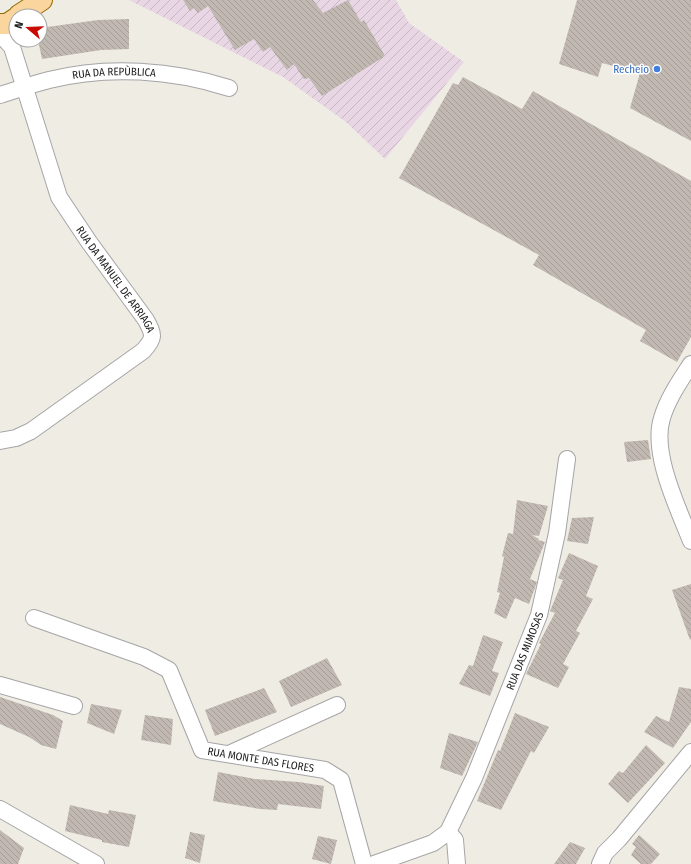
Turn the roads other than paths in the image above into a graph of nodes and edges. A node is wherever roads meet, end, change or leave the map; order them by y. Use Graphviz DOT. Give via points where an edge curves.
graph roads {
  1 [pos="42,0"];
  2 [pos="28,8"];
  3 [pos="0,34"];
  4 [pos="8,43"];
  5 [pos="12,48"];
  6 [pos="25,87"];
  7 [pos="229,88"];
  8 [pos="0,95"];
  9 [pos="691,364"];
  10 [pos="0,441"];
  11 [pos="567,459"];
  12 [pos="691,541"];
  13 [pos="34,618"];
  14 [pos="0,685"];
  15 [pos="337,705"];
  16 [pos="74,706"];
  17 [pos="691,752"];
  18 [pos="229,754"];
  19 [pos="0,809"];
  20 [pos="448,832"];
  21 [pos="619,839"];
  22 [pos="96,864"];
  23 [pos="364,864"];
  24 [pos="374,864"];
  25 [pos="458,864"];
  26 [pos="600,864"];
  27 [pos="608,864"];
  1 -- 2 [label="main road"];
  3 -- 4 [label="street"];
  5 -- 6 [label="street, RUA DA MANUEL DE ARRIAGA"];
  6 -- 7 [label="street, RUA DA REPÙBLICA" via="51,79 107,71 153,72 200,78"];
  6 -- 8 [label="street, RUA DA REPÙBLICA"];
  6 -- 10 [label="street, RUA DA MANUEL DE ARRIAGA" via="59,197 146,320 152,332 152,341 143,351 31,431 16,438"];
  9 -- 12 [label="street" via="675,389 662,419 659,445 667,476"];
  11 -- 20 [label="street, RUA DAS MIMOSAS" via="557,533 539,615 474,778"];
  13 -- 18 [label="street, RUA MONTE DAS FLORES" via="144,657 169,670 202,750"];
  14 -- 16 [label="street"];
  15 -- 18 [label="street"];
  17 -- 21 [label="street"];
  18 -- 23 [label="street, RUA MONTE DAS FLORES" via="325,770 341,780"];
  19 -- 22 [label="street"];
  20 -- 24 [label="street" via="433,843"];
  20 -- 25 [label="street" via="454,840"];
  21 -- 26 [label="street" via="605,853"];
  21 -- 27 [label="street"];
}
